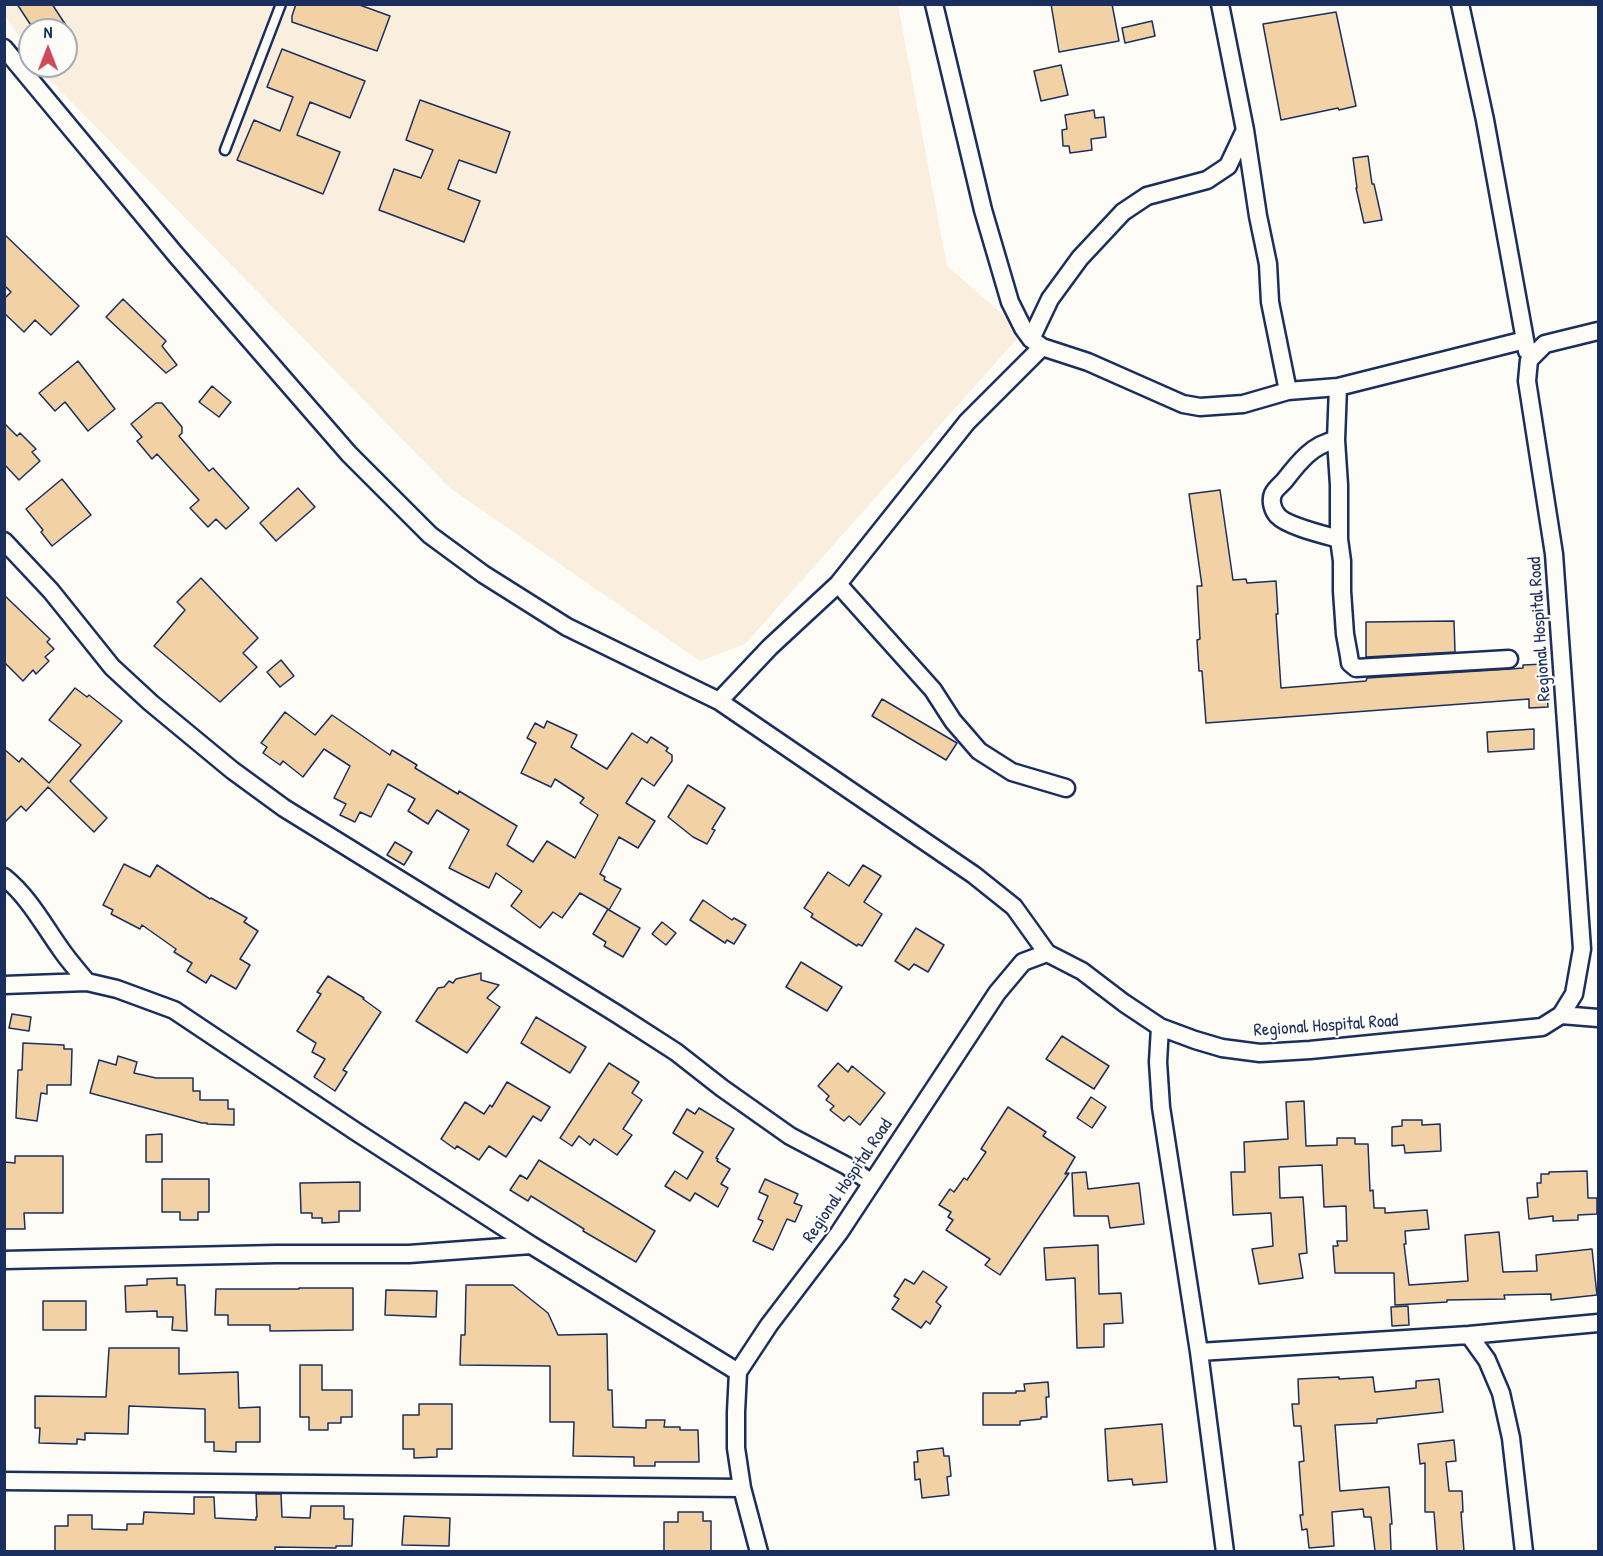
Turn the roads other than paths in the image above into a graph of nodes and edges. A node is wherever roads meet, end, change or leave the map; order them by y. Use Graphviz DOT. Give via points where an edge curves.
graph roads {
  1 [pos="281,4"];
  2 [pos="934,4"];
  3 [pos="1220,4"];
  4 [pos="1460,4"];
  5 [pos="4,48"];
  6 [pos="1245,130"];
  7 [pos="225,150"];
  8 [pos="1599,331"];
  9 [pos="1525,340"];
  10 [pos="1036,343"];
  11 [pos="1529,360"];
  12 [pos="1338,387"];
  13 [pos="1288,391"];
  14 [pos="1336,440"];
  15 [pos="1340,539"];
  16 [pos="4,541"];
  17 [pos="838,584"];
  18 [pos="1509,659"];
  19 [pos="719,701"];
  20 [pos="1066,788"];
  21 [pos="4,877"];
  22 [pos="1047,953"];
  23 [pos="87,982"];
  24 [pos="4,985"];
  25 [pos="1561,1014"];
  26 [pos="1599,1018"];
  27 [pos="1160,1027"];
  28 [pos="872,1183"];
  29 [pos="531,1245"];
  30 [pos="4,1260"];
  31 [pos="1599,1323"];
  32 [pos="1469,1335"];
  33 [pos="1199,1352"];
  34 [pos="738,1372"];
  35 [pos="4,1481"];
  36 [pos="742,1488"];
  37 [pos="759,1551"];
  38 [pos="1224,1551"];
  39 [pos="1524,1551"];
  1 -- 7 [label="lane"];
  2 -- 10 [label="street" via="983,210 1010,302"];
  3 -- 6 [label="street"];
  4 -- 9 [label="street, Regional Hospital Road"];
  5 -- 19 [label="street" via="342,446 430,535 567,627"];
  6 -- 10 [label="street" via="1228,166 1208,180 1147,196 1123,212 1080,258 1050,299"];
  6 -- 13 [label="street" via="1268,264 1270,302"];
  8 -- 11 [label="street" via="1545,344"];
  9 -- 11 [label="street, Regional Hospital Road"];
  9 -- 12 [label="street"];
  10 -- 13 [label="street" via="1191,406 1243,404"];
  10 -- 17 [label="street" via="967,422"];
  11 -- 25 [label="street, Regional Hospital Road" via="1527,381 1554,554 1582,949 1574,994"];
  12 -- 13 [label="street"];
  12 -- 14 [label="street"];
  14 -- 15 [label="street"];
  14 -- 15 [label="street" via="1325,442 1299,463 1273,495 1273,509 1280,518 1304,529"];
  15 -- 18 [label="street" via="1345,634 1350,663 1356,668"];
  16 -- 28 [label="street" via="51,591 112,667 232,770 284,808 676,1052 790,1136"];
  17 -- 19 [label="street"];
  17 -- 20 [label="street" via="927,683 953,722 979,751 1012,772"];
  19 -- 22 [label="street" via="974,875 1014,908"];
  21 -- 23 [label="street"];
  22 -- 27 [label="street, Regional Hospital Road" via="1082,971"];
  22 -- 28 [label="street, Regional Hospital Road" via="1023,962 997,993"];
  23 -- 24 [label="street"];
  23 -- 29 [label="street" via="174,1010"];
  25 -- 26 [label="street"];
  25 -- 27 [label="street, Regional Hospital Road" via="1542,1027 1260,1053 1195,1041"];
  27 -- 33 [label="street" via="1161,1107"];
  28 -- 34 [label="street, Regional Hospital Road"];
  29 -- 30 [label="street" via="409,1254"];
  29 -- 34 [label="street"];
  31 -- 32 [label="street"];
  32 -- 33 [label="street"];
  32 -- 39 [label="street" via="1487,1360 1501,1393"];
  33 -- 38 [label="street"];
  34 -- 36 [label="street" via="736,1448"];
  35 -- 36 [label="street"];
  36 -- 37 [label="street"];
}
